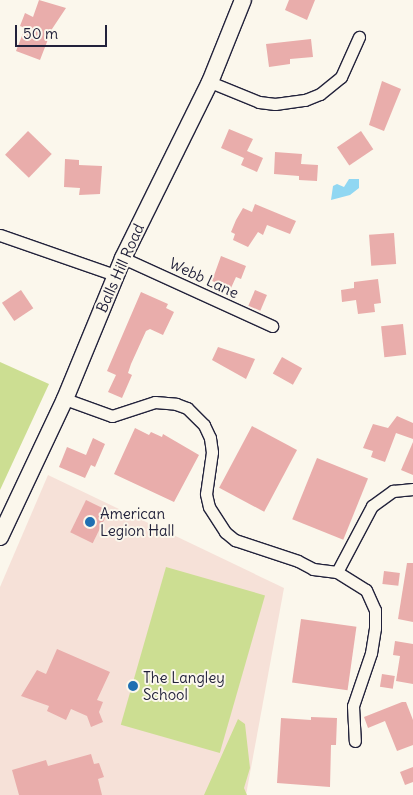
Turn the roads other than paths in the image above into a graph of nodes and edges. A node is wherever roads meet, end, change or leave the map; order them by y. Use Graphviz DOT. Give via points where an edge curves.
graph roads {
  1 [pos="243,0"];
  2 [pos="358,38"];
  3 [pos="210,82"];
  4 [pos="0,235"];
  5 [pos="123,258"];
  6 [pos="115,275"];
  7 [pos="272,326"];
  8 [pos="66,399"];
  9 [pos="413,489"];
  10 [pos="0,537"];
  11 [pos="337,572"];
  12 [pos="354,741"];
  1 -- 3 [label="street, Balls Hill Road"];
  2 -- 3 [label="street" via="341,77 326,90 305,100 275,104 259,102"];
  3 -- 5 [label="street, Balls Hill Road"];
  4 -- 6 [label="street"];
  5 -- 6 [label="street, Balls Hill Road"];
  5 -- 7 [label="street, Webb Lane"];
  6 -- 8 [label="street, Balls Hill Road"];
  8 -- 10 [label="street, Balls Hill Road"];
  8 -- 11 [label="street" via="112,416 155,402 187,408 204,425 210,438 212,452 206,494 216,522 225,532 235,540 313,569"];
  9 -- 11 [label="street" via="393,491 372,506"];
  11 -- 12 [label="street" via="366,590 375,610 371,653 353,706"];
}
